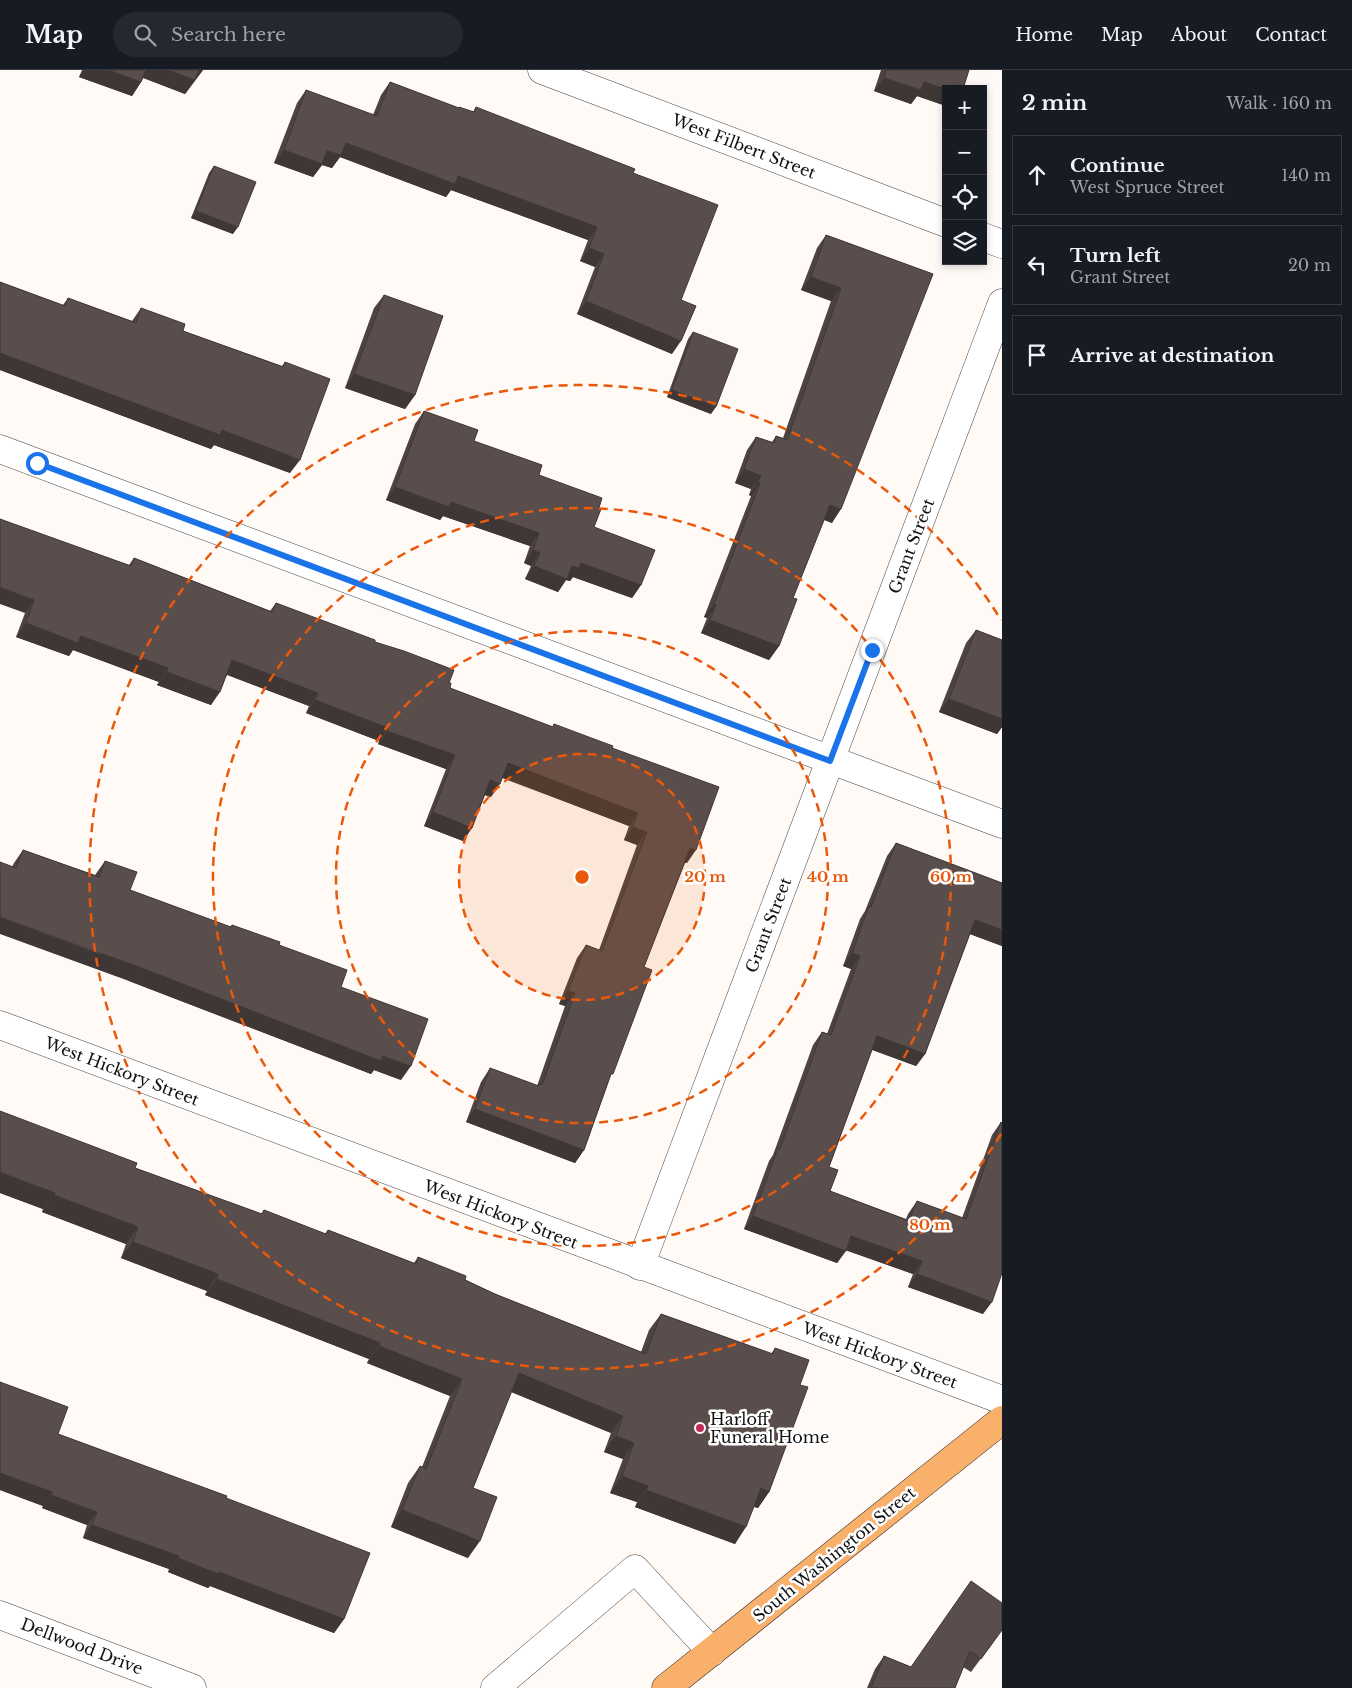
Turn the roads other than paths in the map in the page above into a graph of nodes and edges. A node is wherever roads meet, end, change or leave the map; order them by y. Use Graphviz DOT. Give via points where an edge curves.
graph roads {
  1 [pos="542,70"];
  2 [pos="942,221"];
  3 [pos="987,238"];
  4 [pos="1002,244"];
  5 [pos="1002,303"];
  6 [pos="0,449"];
  7 [pos="830,761"];
  8 [pos="1002,824"];
  9 [pos="0,1026"];
  10 [pos="640,1266"];
  11 [pos="1002,1400"];
  12 [pos="1002,1420"];
  13 [pos="0,1615"];
  14 [pos="712,1652"];
  15 [pos="192,1688"];
  16 [pos="495,1688"];
  17 [pos="666,1688"];
  1 -- 2 [label="street, West Filbert Street"];
  3 -- 4 [label="street"];
  5 -- 7 [label="street, Grant Street"];
  6 -- 7 [label="street"];
  7 -- 8 [label="street"];
  7 -- 10 [label="street, Grant Street"];
  9 -- 10 [label="street, West Hickory Street"];
  10 -- 11 [label="street, West Hickory Street"];
  12 -- 14 [label="main road, South Washington Street"];
  13 -- 15 [label="street, Dellwood Drive"];
  14 -- 16 [label="street" via="635,1569"];
  14 -- 17 [label="main road, South Washington Street"];
}
